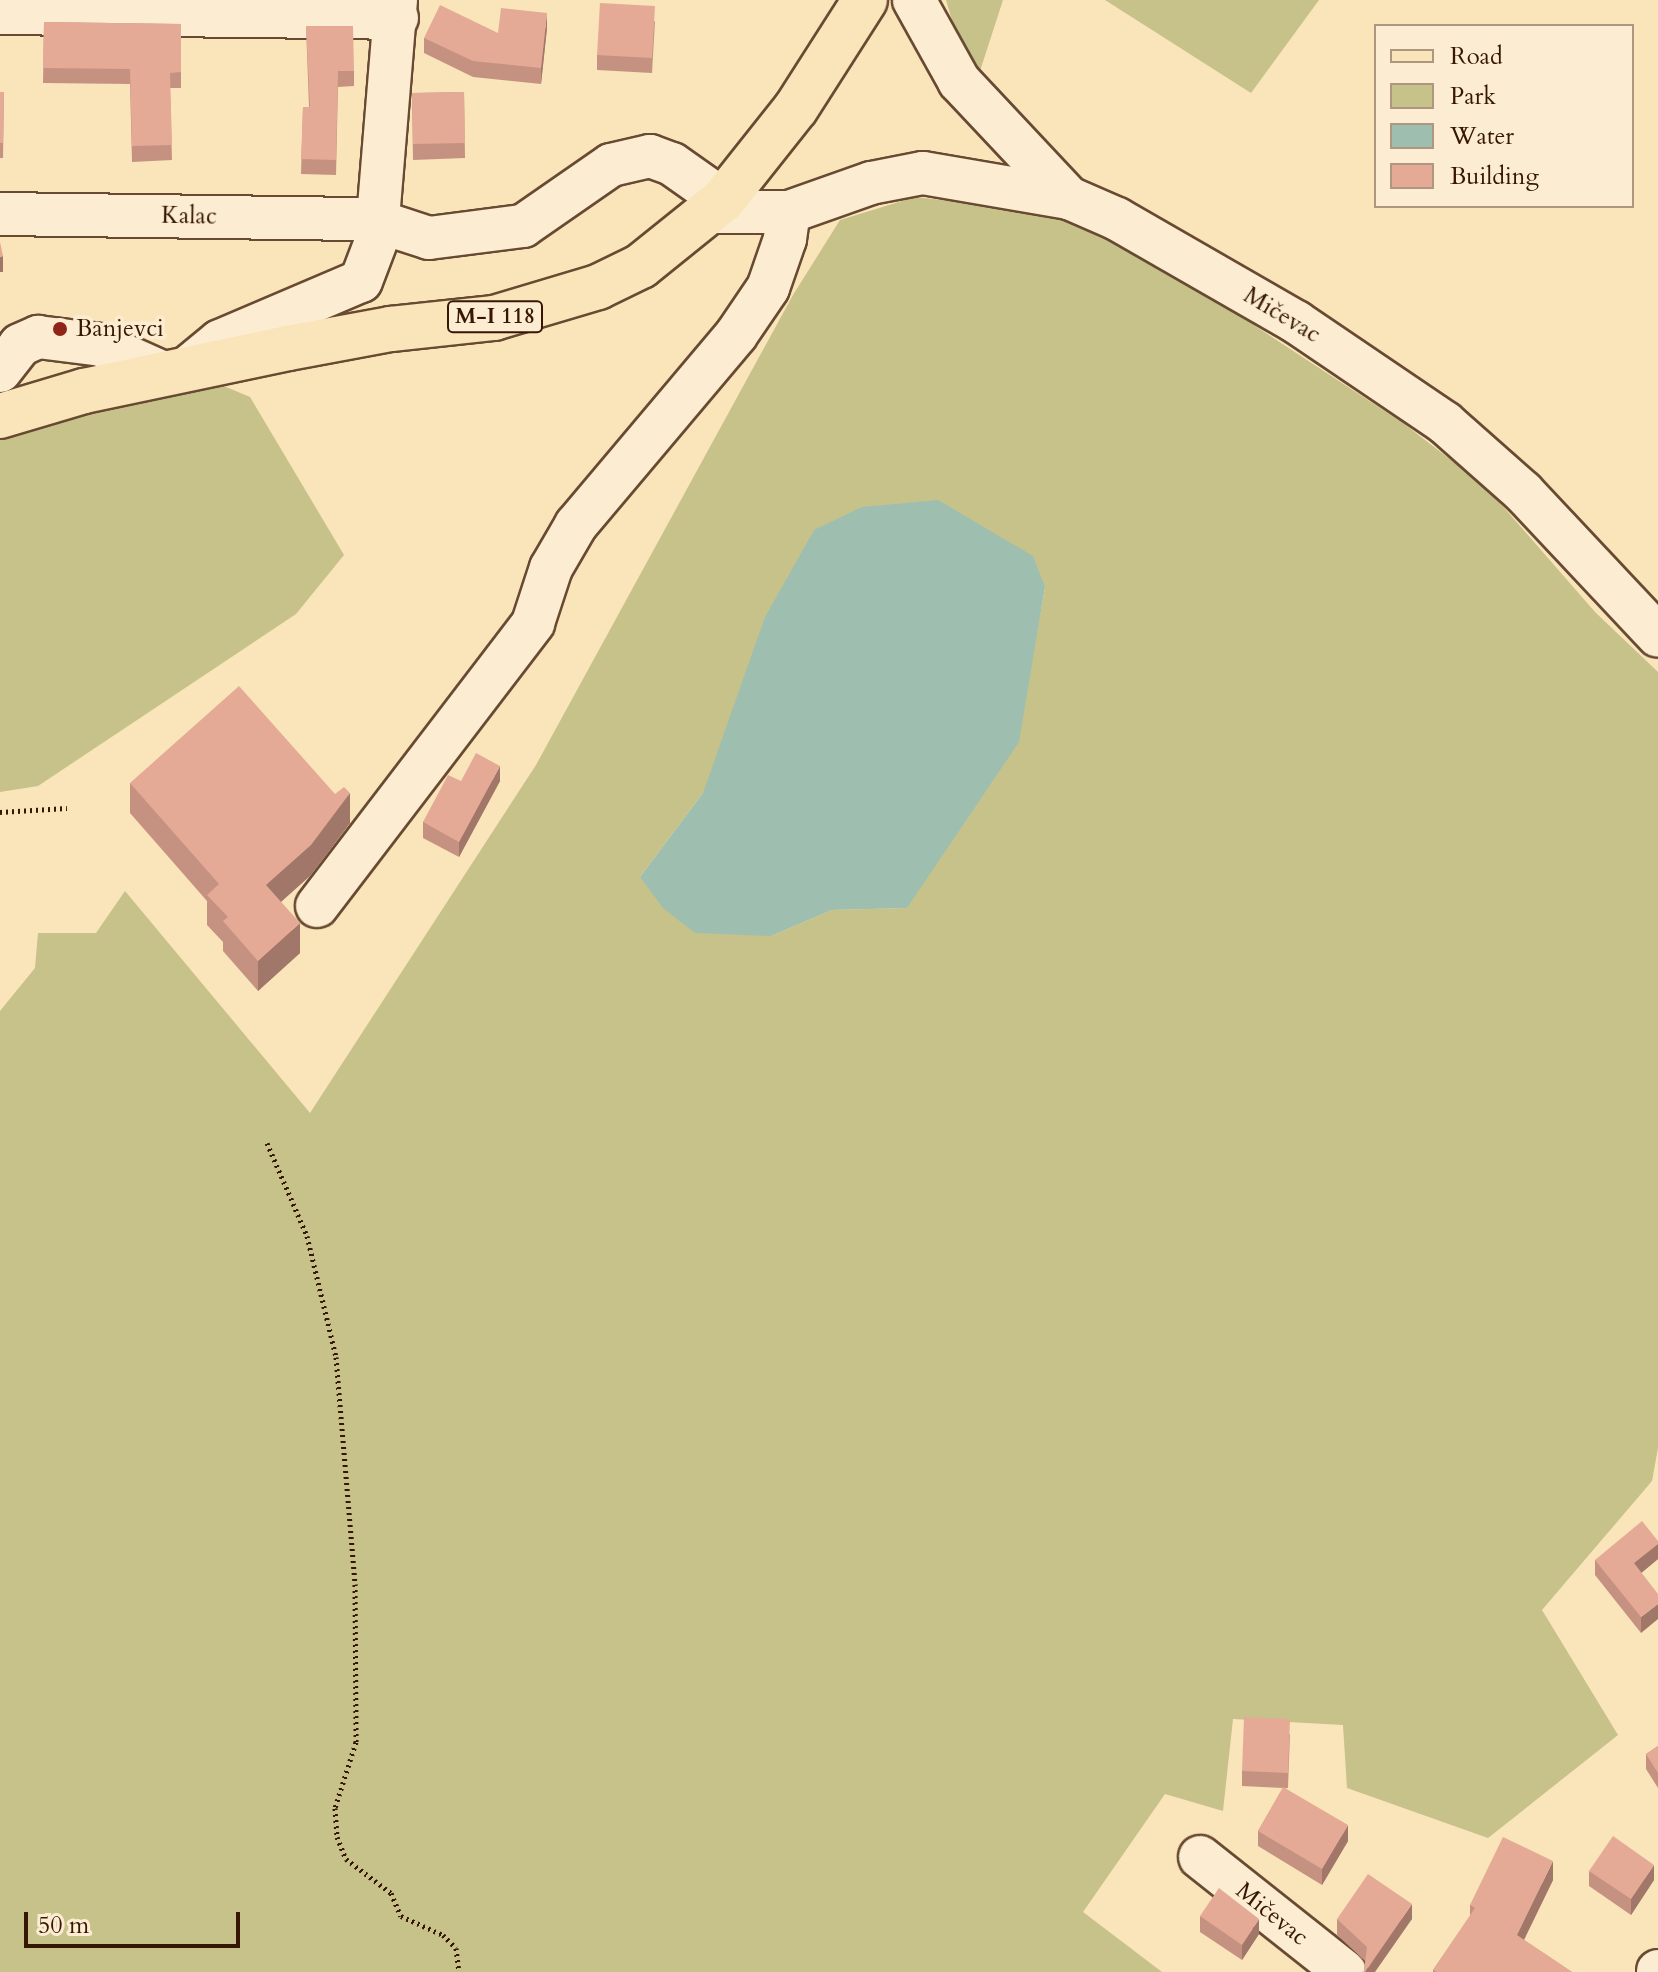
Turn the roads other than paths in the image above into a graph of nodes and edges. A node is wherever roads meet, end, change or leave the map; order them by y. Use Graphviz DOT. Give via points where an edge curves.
graph roads {
  1 [pos="865,0"];
  2 [pos="914,0"];
  3 [pos="396,9"];
  4 [pos="0,13"];
  5 [pos="1069,198"];
  6 [pos="716,206"];
  7 [pos="789,212"];
  8 [pos="0,214"];
  9 [pos="380,221"];
  10 [pos="0,371"];
  11 [pos="175,371"];
  12 [pos="0,416"];
  13 [pos="1658,636"];
  14 [pos="317,906"];
  15 [pos="1200,1857"];
  16 [pos="1345,1972"];
  1 -- 6 [label="main road, M-I 118" via="796,108"];
  2 -- 5 [label="street, Mičevac" via="959,81"];
  3 -- 4 [label="street"];
  3 -- 9 [label="street"];
  5 -- 7 [label="street" via="923,173 871,183"];
  5 -- 13 [label="street, Mičevac" via="1117,219 1296,322 1445,423 1523,492"];
  6 -- 7 [label="street"];
  6 -- 9 [label="street, Kalac" via="672,164 650,156 611,165 523,226 429,238"];
  6 -- 11 [label="main road, M-I 118" via="641,266 557,302 494,318 391,329"];
  7 -- 14 [label="street" via="768,288 576,525 551,568 533,623"];
  8 -- 9 [label="street, Kalac"];
  9 -- 11 [label="street" via="361,281 220,341"];
  10 -- 11 [label="street" via="20,345 38,337 101,345"];
  11 -- 12 [label="main road, M-I 118"];
  15 -- 16 [label="street, Mičevac"];
}
